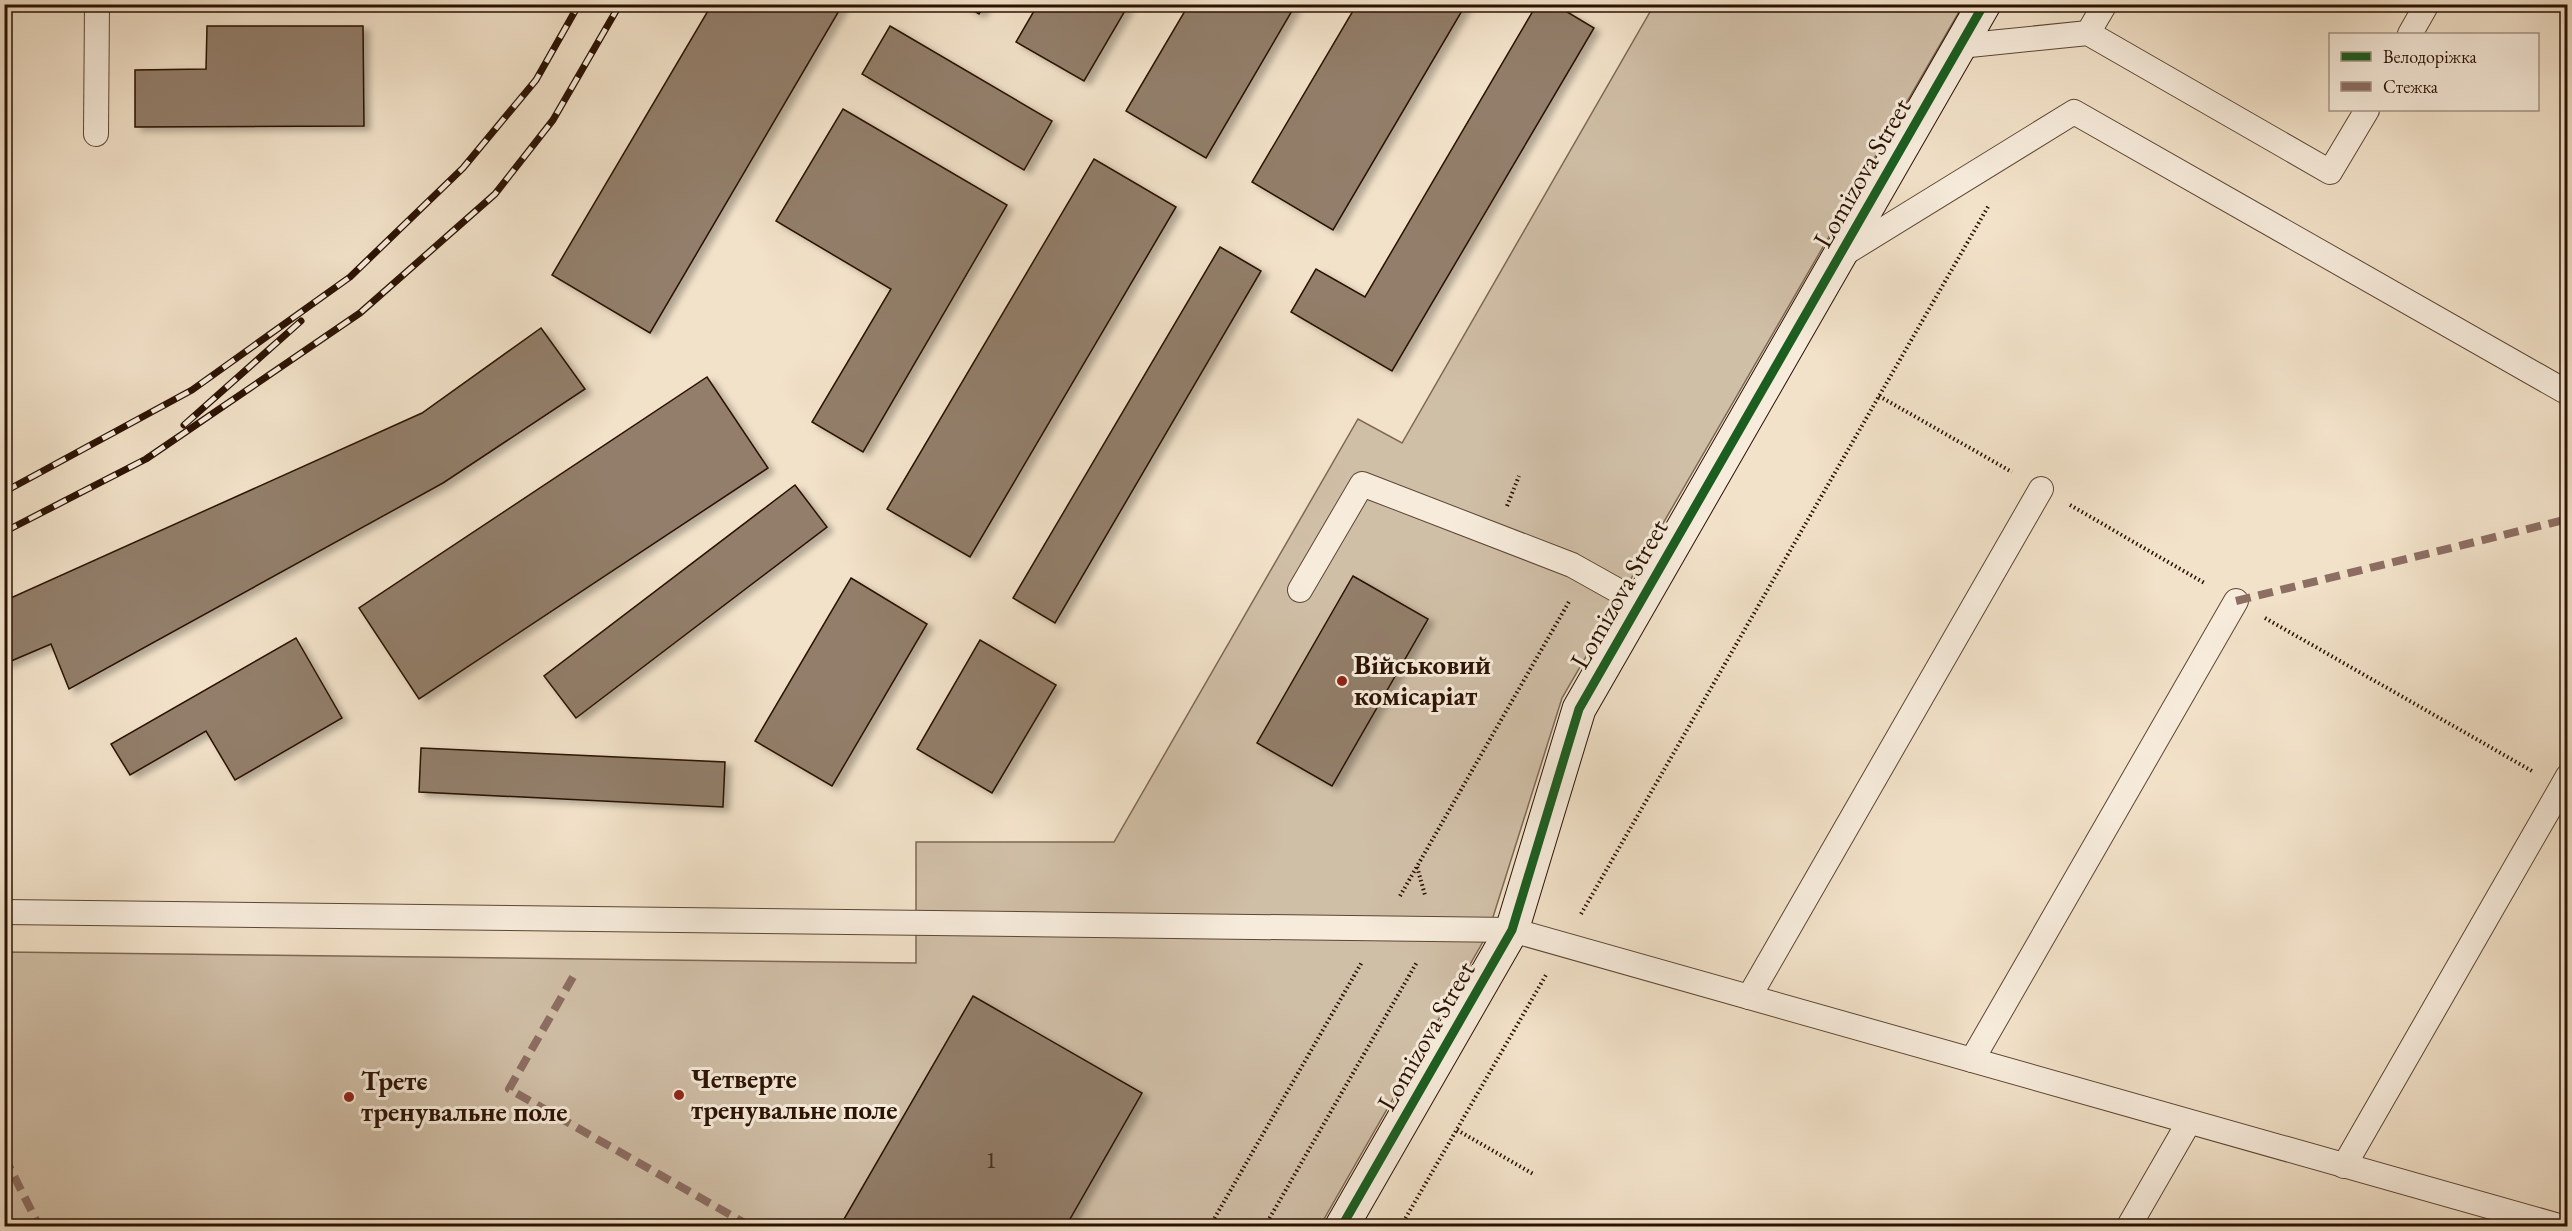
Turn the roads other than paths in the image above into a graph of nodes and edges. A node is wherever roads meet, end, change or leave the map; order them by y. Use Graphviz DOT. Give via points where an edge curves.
graph roads {
  1 [pos="97,4"];
  2 [pos="1984,4"];
  3 [pos="2105,4"];
  4 [pos="2427,4"];
  5 [pos="2088,33"];
  6 [pos="2411,33"];
  7 [pos="1960,46"];
  8 [pos="2366,111"];
  9 [pos="96,134"];
  10 [pos="1840,256"];
  11 [pos="2568,393"];
  12 [pos="2041,489"];
  13 [pos="1300,590"];
  14 [pos="2236,601"];
  15 [pos="1640,603"];
  16 [pos="2568,776"];
  17 [pos="4,912"];
  18 [pos="1512,930"];
  19 [pos="1749,997"];
  20 [pos="1972,1060"];
  21 [pos="2189,1122"];
  22 [pos="2344,1166"];
  23 [pos="1342,1227"];
  24 [pos="2128,1227"];
  25 [pos="2559,1227"];
  1 -- 9 [label="lane"];
  2 -- 7 [label="street, Lomizova Street"];
  3 -- 5 [label="lane"];
  4 -- 6 [label="lane"];
  5 -- 7 [label="lane"];
  5 -- 8 [label="lane" via="2330,172"];
  7 -- 10 [label="street, Lomizova Street"];
  10 -- 11 [label="lane" via="2074,112"];
  10 -- 15 [label="street, Lomizova Street"];
  12 -- 19 [label="lane"];
  13 -- 15 [label="lane" via="1362,484 1572,564"];
  14 -- 20 [label="lane"];
  15 -- 18 [label="street, Lomizova Street" via="1579,709"];
  16 -- 22 [label="lane"];
  17 -- 18 [label="lane"];
  18 -- 19 [label="lane"];
  18 -- 23 [label="street, Lomizova Street"];
  19 -- 20 [label="lane"];
  20 -- 21 [label="lane"];
  21 -- 22 [label="lane"];
  21 -- 24 [label="lane"];
  22 -- 25 [label="lane"];
}
